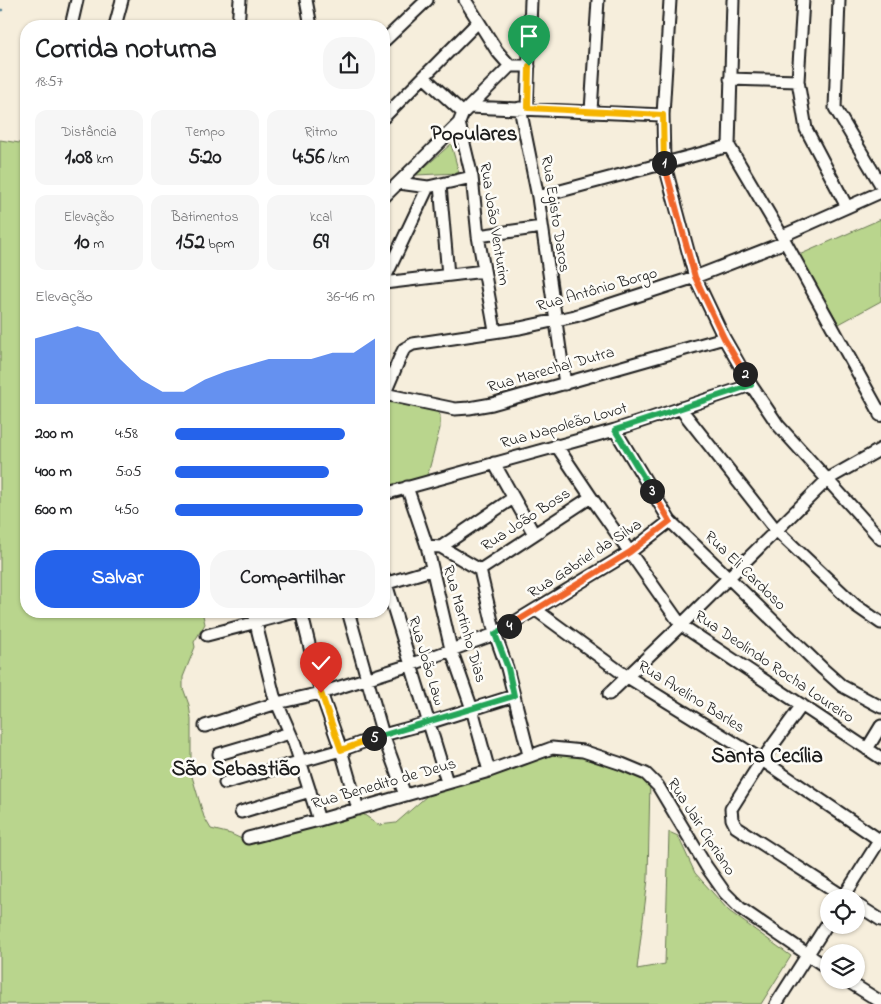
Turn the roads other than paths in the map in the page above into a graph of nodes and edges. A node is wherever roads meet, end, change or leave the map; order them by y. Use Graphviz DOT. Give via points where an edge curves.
graph roads {
  1 [pos="77,0"];
  2 [pos="122,0"];
  3 [pos="240,0"];
  4 [pos="306,0"];
  5 [pos="426,0"];
  6 [pos="465,0"];
  7 [pos="531,0"];
  8 [pos="598,0"];
  9 [pos="670,0"];
  10 [pos="733,0"];
  11 [pos="803,0"];
  12 [pos="839,0"];
  13 [pos="72,20"];
  14 [pos="117,20"];
  15 [pos="238,20"];
  16 [pos="310,20"];
  17 [pos="478,22"];
  18 [pos="390,35"];
  19 [pos="510,66"];
  20 [pos="529,66"];
  21 [pos="424,77"];
  22 [pos="730,79"];
  23 [pos="798,81"];
  24 [pos="524,108"];
  25 [pos="390,111"];
  26 [pos="591,111"];
  27 [pos="464,114"];
  28 [pos="663,115"];
  29 [pos="729,146"];
  30 [pos="664,162"];
  31 [pos="472,177"];
  32 [pos="398,183"];
  33 [pos="881,185"];
  34 [pos="434,186"];
  35 [pos="390,190"];
  36 [pos="881,192"];
  37 [pos="538,197"];
  38 [pos="847,207"];
  39 [pos="542,227"];
  40 [pos="478,236"];
  41 [pos="783,239"];
  42 [pos="390,270"];
  43 [pos="484,271"];
  44 [pos="448,274"];
  45 [pos="695,277"];
  46 [pos="390,281"];
  47 [pos="556,321"];
  48 [pos="495,331"];
  49 [pos="724,338"];
  50 [pos="390,381"];
  51 [pos="565,384"];
  52 [pos="751,385"];
  53 [pos="390,396"];
  54 [pos="680,408"];
  55 [pos="881,413"];
  56 [pos="615,430"];
  57 [pos="556,445"];
  58 [pos="881,449"];
  59 [pos="494,464"];
  60 [pos="828,479"];
  61 [pos="407,487"];
  62 [pos="390,492"];
  63 [pos="591,497"];
  64 [pos="513,498"];
  65 [pos="670,521"];
  66 [pos="776,530"];
  67 [pos="534,534"];
  68 [pos="881,539"];
  69 [pos="427,546"];
  70 [pos="441,547"];
  71 [pos="630,552"];
  72 [pos="431,570"];
  73 [pos="480,570"];
  74 [pos="729,578"];
  75 [pos="390,580"];
  76 [pos="390,600"];
  77 [pos="536,610"];
  78 [pos="255,618"];
  79 [pos="274,618"];
  80 [pos="302,618"];
  81 [pos="350,618"];
  82 [pos="256,623"];
  83 [pos="881,623"];
  84 [pos="681,625"];
  85 [pos="495,634"];
  86 [pos="207,635"];
  87 [pos="451,649"];
  88 [pos="410,665"];
  89 [pos="626,676"];
  90 [pos="368,679"];
  91 [pos="321,693"];
  92 [pos="609,694"];
  93 [pos="514,696"];
  94 [pos="277,704"];
  95 [pos="802,705"];
  96 [pos="881,707"];
  97 [pos="472,709"];
  98 [pos="428,723"];
  99 [pos="205,726"];
  100 [pos="881,726"];
  101 [pos="290,733"];
  102 [pos="383,735"];
  103 [pos="867,748"];
  104 [pos="341,750"];
  105 [pos="219,754"];
  106 [pos="529,755"];
  107 [pos="881,758"];
  108 [pos="762,760"];
  109 [pos="300,762"];
  110 [pos="489,770"];
  111 [pos="447,782"];
  112 [pos="225,784"];
  113 [pos="310,791"];
  114 [pos="405,795"];
  115 [pos="358,808"];
  116 [pos="241,812"];
  117 [pos="319,820"];
  118 [pos="248,838"];
  119 [pos="881,840"];
  120 [pos="832,889"];
  121 [pos="849,889"];
  122 [pos="865,910"];
  123 [pos="881,920"];
  124 [pos="821,934"];
  125 [pos="807,955"];
  126 [pos="820,963"];
  127 [pos="860,989"];
  128 [pos="881,1002"];
  129 [pos="776,1004"];
  1 -- 13 [label="street"];
  2 -- 14 [label="street"];
  3 -- 15 [label="street"];
  4 -- 16 [label="street"];
  5 -- 18 [label="street"];
  6 -- 17 [label="street"];
  7 -- 20 [label="street, Rua Egisto Daros"];
  8 -- 26 [label="street"];
  9 -- 28 [label="street"];
  10 -- 22 [label="street"];
  11 -- 23 [label="street"];
  12 -- 33 [label="street" via="835,108"];
  17 -- 19 [label="street"];
  17 -- 21 [label="street"];
  19 -- 20 [label="street"];
  19 -- 27 [label="street"];
  20 -- 24 [label="street, Rua Egisto Daros"];
  21 -- 25 [label="street"];
  21 -- 27 [label="street"];
  22 -- 23 [label="street"];
  22 -- 29 [label="street"];
  23 -- 38 [label="street" via="806,129"];
  24 -- 26 [label="street"];
  24 -- 27 [label="street"];
  24 -- 37 [label="street, Rua Egisto Daros"];
  26 -- 28 [label="street"];
  27 -- 31 [label="street, Rua João Venturim"];
  27 -- 32 [label="street"];
  28 -- 30 [label="street"];
  29 -- 30 [label="street"];
  29 -- 41 [label="street"];
  30 -- 37 [label="street"];
  30 -- 45 [label="street"];
  31 -- 34 [label="street"];
  31 -- 40 [label="street, Rua João Venturim"];
  32 -- 34 [label="street"];
  32 -- 35 [label="street"];
  34 -- 42 [label="street"];
  34 -- 44 [label="street"];
  36 -- 38 [label="street, Rua Antônio Borgo"];
  37 -- 39 [label="street, Rua Egisto Daros"];
  38 -- 41 [label="street, Rua Antônio Borgo"];
  39 -- 40 [label="street"];
  39 -- 47 [label="street, Rua Egisto Daros"];
  40 -- 43 [label="street, Rua João Venturim"];
  41 -- 45 [label="street, Rua Antônio Borgo"];
  41 -- 55 [label="street"];
  43 -- 44 [label="street"];
  43 -- 48 [label="street, Rua João Venturim"];
  44 -- 46 [label="street"];
  45 -- 47 [label="street, Rua Antônio Borgo"];
  45 -- 49 [label="street"];
  47 -- 48 [label="street, Rua Antônio Borgo"];
  47 -- 51 [label="street, Rua Egisto Daros"];
  48 -- 50 [label="street, Rua Antônio Borgo" via="413,344 404,349"];
  49 -- 51 [label="street, Rua Marechal Dutra"];
  49 -- 52 [label="street"];
  51 -- 53 [label="street, Rua Marechal Dutra" via="492,404 455,409"];
  52 -- 54 [label="street, Rua Napoleão Lovot"];
  52 -- 60 [label="street" via="778,426"];
  54 -- 56 [label="street, Rua Napoleão Lovot"];
  54 -- 66 [label="street"];
  56 -- 57 [label="street, Rua Napoleão Lovot"];
  56 -- 65 [label="street, Rua Eli Cardoso"];
  57 -- 59 [label="street, Rua Napoleão Lovot"];
  57 -- 63 [label="street, Rua Deolindo Rocha Loureiro"];
  58 -- 60 [label="street"];
  59 -- 61 [label="street, Rua Napoleão Lovot"];
  59 -- 64 [label="street"];
  60 -- 66 [label="street"];
  60 -- 68 [label="street"];
  61 -- 62 [label="street, Rua Napoleão Lovot"];
  61 -- 69 [label="street, Rua Martinho Dias"];
  63 -- 67 [label="street, Rua João Boss"];
  63 -- 71 [label="street, Rua Deolindo Rocha Loureiro"];
  64 -- 67 [label="street"];
  64 -- 70 [label="street"];
  65 -- 71 [label="street, Rua Gabriel da Silva"];
  65 -- 74 [label="street, Rua Eli Cardoso"];
  66 -- 74 [label="street"];
  66 -- 83 [label="street" via="855,605"];
  67 -- 73 [label="street, Rua João Boss"];
  69 -- 70 [label="street"];
  69 -- 72 [label="street, Rua Martinho Dias"];
  70 -- 73 [label="street"];
  71 -- 77 [label="street, Rua Gabriel da Silva"];
  71 -- 84 [label="street, Rua Deolindo Rocha Loureiro"];
  72 -- 75 [label="street"];
  72 -- 87 [label="street, Rua Martinho Dias"];
  73 -- 85 [label="street"];
  74 -- 84 [label="street"];
  74 -- 96 [label="street, Rua Eli Cardoso" via="842,686"];
  76 -- 88 [label="street, Rua João Law"];
  77 -- 85 [label="street, Rua Gabriel da Silva"];
  77 -- 89 [label="street, Rua Avelino Barles"];
  78 -- 82 [label="street"];
  79 -- 82 [label="street"];
  80 -- 91 [label="street"];
  81 -- 90 [label="street"];
  82 -- 86 [label="street"];
  82 -- 94 [label="street"];
  84 -- 89 [label="street"];
  84 -- 95 [label="street, Rua Deolindo Rocha Loureiro"];
  85 -- 87 [label="street, Rua Gabriel da Silva"];
  85 -- 93 [label="street"];
  87 -- 88 [label="street, Rua Gabriel da Silva"];
  87 -- 97 [label="street, Rua Martinho Dias"];
  88 -- 90 [label="street, Rua Gabriel da Silva"];
  88 -- 98 [label="street, Rua João Law"];
  89 -- 92 [label="street"];
  89 -- 108 [label="street, Rua Avelino Barles"];
  90 -- 91 [label="street, Rua Gabriel da Silva"];
  90 -- 102 [label="street"];
  91 -- 94 [label="street, Rua Gabriel da Silva"];
  91 -- 104 [label="street"];
  93 -- 97 [label="street"];
  93 -- 106 [label="street"];
  94 -- 99 [label="street, Rua Gabriel da Silva"];
  94 -- 101 [label="street"];
  95 -- 103 [label="street, Rua Deolindo Rocha Loureiro"];
  95 -- 108 [label="street"];
  97 -- 98 [label="street"];
  97 -- 110 [label="street, Rua Martinho Dias"];
  98 -- 102 [label="street"];
  98 -- 111 [label="street, Rua João Law"];
  100 -- 103 [label="street"];
  101 -- 105 [label="street"];
  101 -- 109 [label="street"];
  102 -- 104 [label="street"];
  102 -- 114 [label="street"];
  103 -- 107 [label="street, Rua Deolindo Rocha Loureiro"];
  104 -- 109 [label="street"];
  104 -- 115 [label="street"];
  106 -- 110 [label="street, Rua Benedito de Deus"];
  106 -- 125 [label="street, Rua Jair Cipriano" via="552,748 583,750 646,774 658,786 725,893 740,908"];
  108 -- 119 [label="street, Rua Avelino Barles"];
  108 -- 120 [label="street" via="731,809 736,827"];
  109 -- 112 [label="street"];
  109 -- 113 [label="street"];
  110 -- 111 [label="street, Rua Benedito de Deus"];
  111 -- 114 [label="street, Rua Benedito de Deus"];
  113 -- 116 [label="street"];
  113 -- 117 [label="street"];
  114 -- 115 [label="street, Rua Benedito de Deus"];
  115 -- 117 [label="street, Rua Benedito de Deus"];
  117 -- 118 [label="street, Rua Benedito de Deus"];
  119 -- 121 [label="street"];
  122 -- 123 [label="street"];
  124 -- 125 [label="street"];
  125 -- 126 [label="street, Rua Jair Cipriano"];
  125 -- 129 [label="street"];
  127 -- 128 [label="street"];
}
